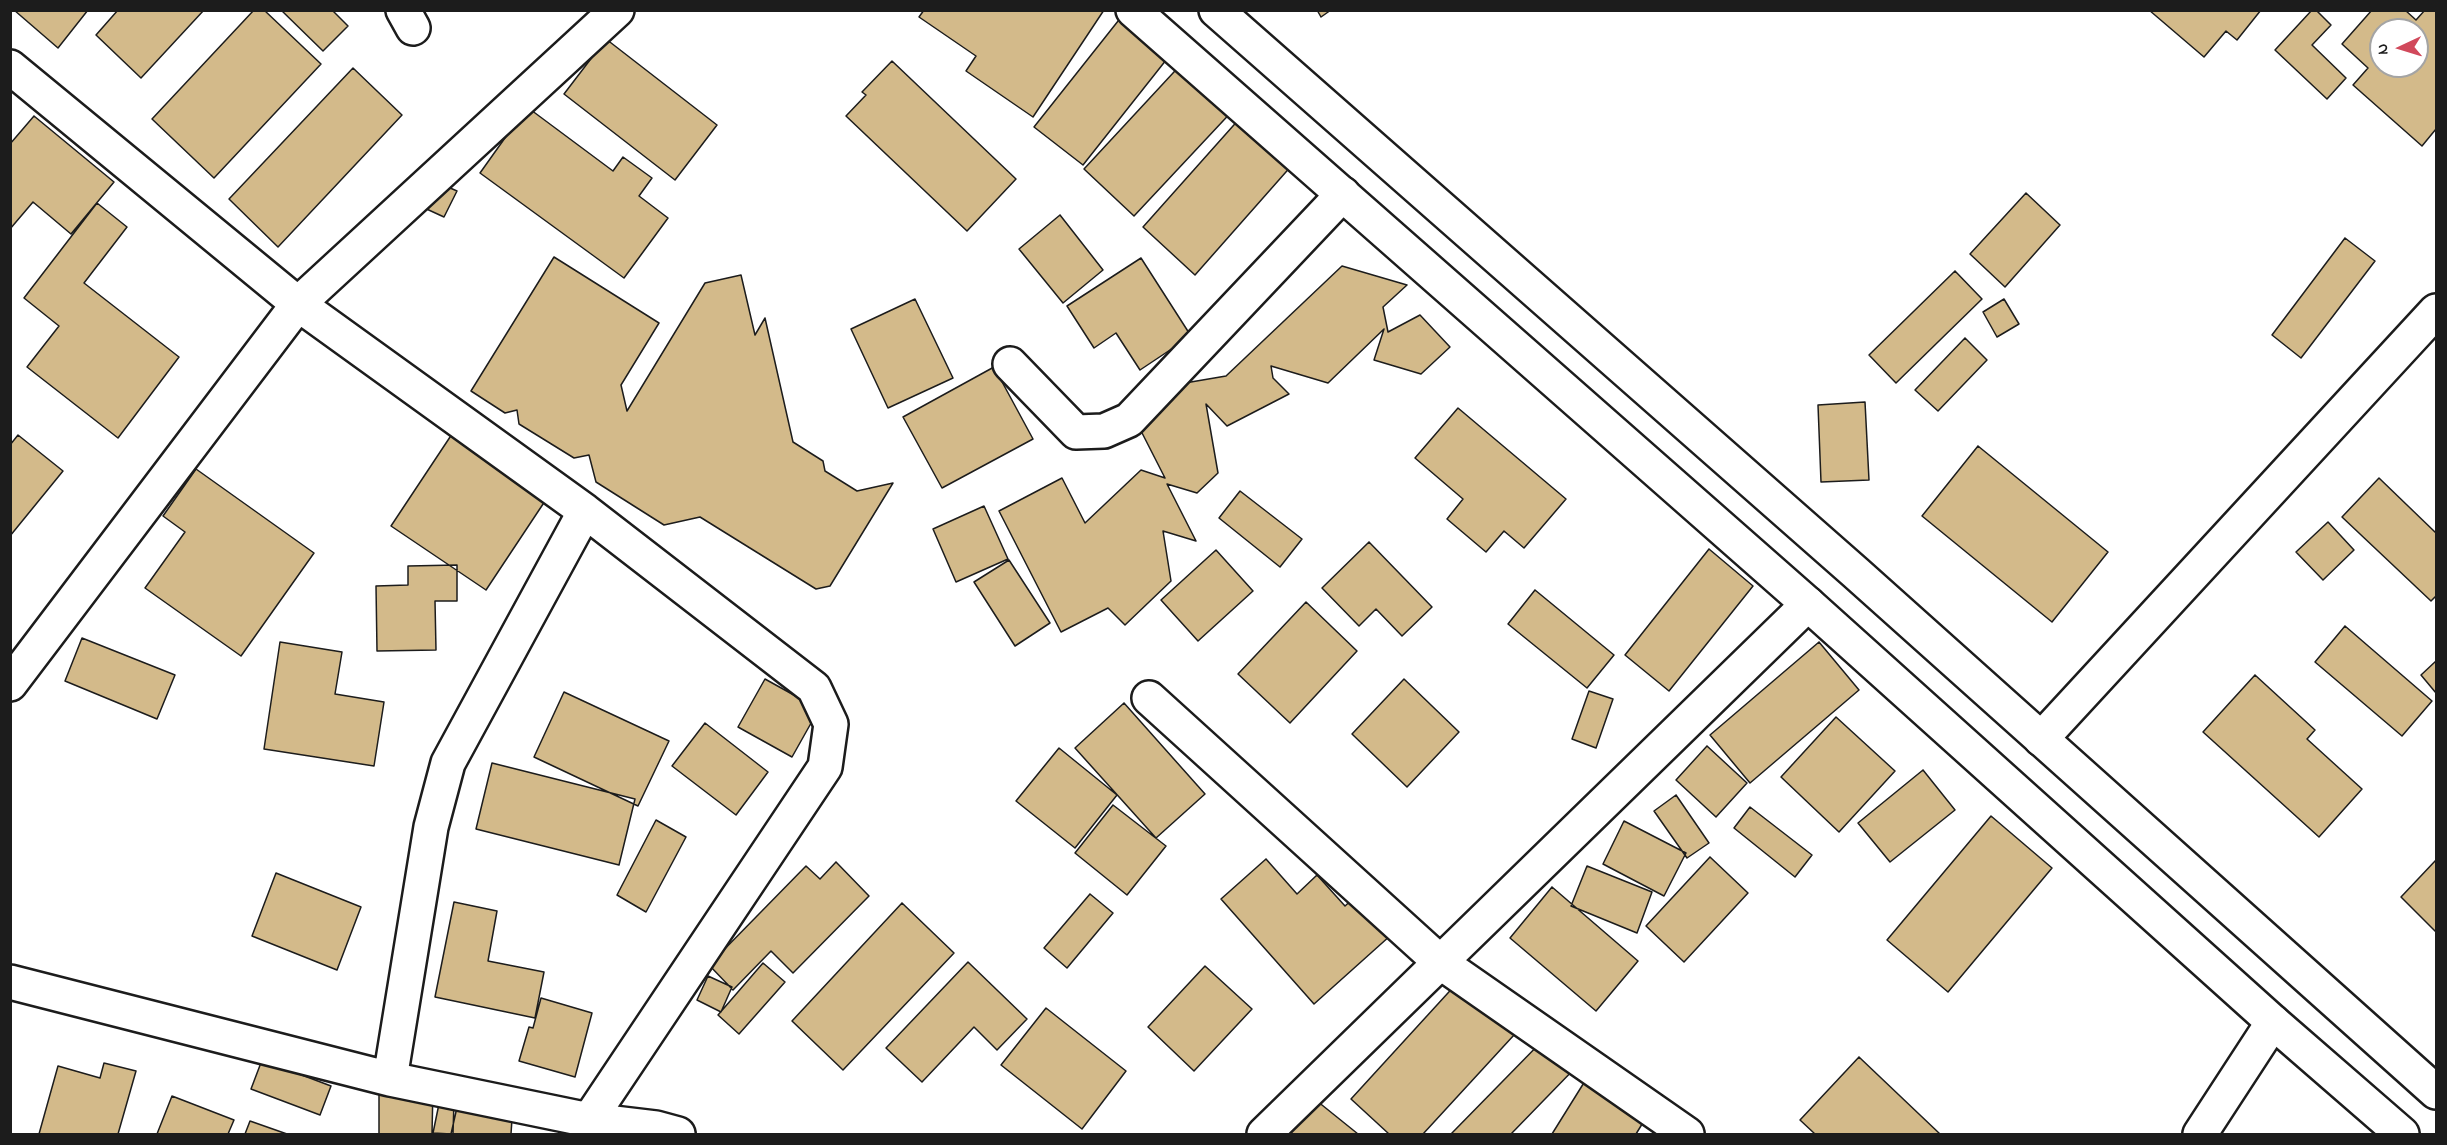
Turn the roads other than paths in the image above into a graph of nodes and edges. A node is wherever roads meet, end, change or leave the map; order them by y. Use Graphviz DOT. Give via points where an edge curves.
graph roads {
  1 [pos="617,10"];
  2 [pos="1133,10"];
  3 [pos="1216,10"];
  4 [pos="10,67"];
  5 [pos="1342,195"];
  6 [pos="298,304"];
  7 [pos="2436,311"];
  8 [pos="1010,364"];
  9 [pos="585,511"];
  10 [pos="1808,604"];
  11 [pos="10,684"];
  12 [pos="1149,698"];
  13 [pos="2041,740"];
  14 [pos="1440,962"];
  15 [pos="10,982"];
  16 [pos="2273,1022"];
  17 [pos="390,1079"];
  18 [pos="2436,1092"];
  19 [pos="590,1120"];
  20 [pos="678,1134"];
  21 [pos="1264,1134"];
  22 [pos="1687,1134"];
  23 [pos="2200,1134"];
  24 [pos="2402,1134"];
  1 -- 6 [label="street"];
  2 -- 5 [label="street"];
  3 -- 13 [label="street"];
  4 -- 6 [label="street"];
  5 -- 8 [label="street" via="1129,420 1104,431 1076,432"];
  5 -- 10 [label="street"];
  6 -- 9 [label="street"];
  6 -- 11 [label="street"];
  7 -- 13 [label="street"];
  9 -- 17 [label="street" via="448,763 431,827"];
  9 -- 19 [label="street" via="814,688 831,724 825,768"];
  10 -- 14 [label="street"];
  10 -- 16 [label="street"];
  12 -- 14 [label="street"];
  13 -- 18 [label="street"];
  14 -- 21 [label="street"];
  14 -- 22 [label="street"];
  15 -- 17 [label="street"];
  16 -- 23 [label="street"];
  16 -- 24 [label="street"];
  17 -- 19 [label="street"];
  19 -- 20 [label="street"];
}
